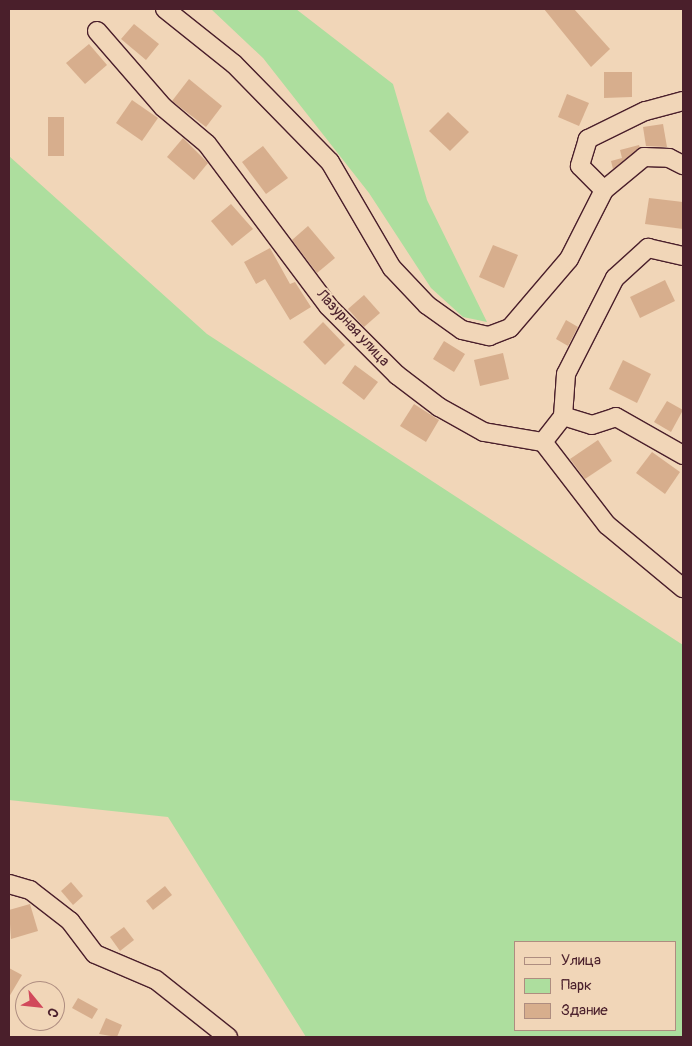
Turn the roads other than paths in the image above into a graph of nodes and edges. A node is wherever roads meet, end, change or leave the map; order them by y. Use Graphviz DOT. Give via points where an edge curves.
graph roads {
  1 [pos="165,9"];
  2 [pos="97,31"];
  3 [pos="683,101"];
  4 [pos="683,165"];
  5 [pos="604,190"];
  6 [pos="683,256"];
  7 [pos="563,416"];
  8 [pos="543,442"];
  9 [pos="683,455"];
  10 [pos="683,588"];
  11 [pos="9,884"];
  12 [pos="228,1037"];
  1 -- 5 [label="street" via="234,64 330,162 392,268 427,305 462,330 489,336 510,328 569,259"];
  2 -- 8 [label="street, Лазурная улица" via="163,107 207,144 328,306 397,375 439,407 484,432"];
  3 -- 5 [label="street" via="645,111 588,140 580,166"];
  4 -- 5 [label="street" via="669,158 644,157"];
  6 -- 7 [label="street" via="648,248 615,278 566,374"];
  7 -- 8 [label="street"];
  7 -- 9 [label="street" via="592,425 616,417"];
  8 -- 10 [label="street" via="607,525"];
  11 -- 12 [label="street" via="30,890 70,921 95,954 156,980"];
}
